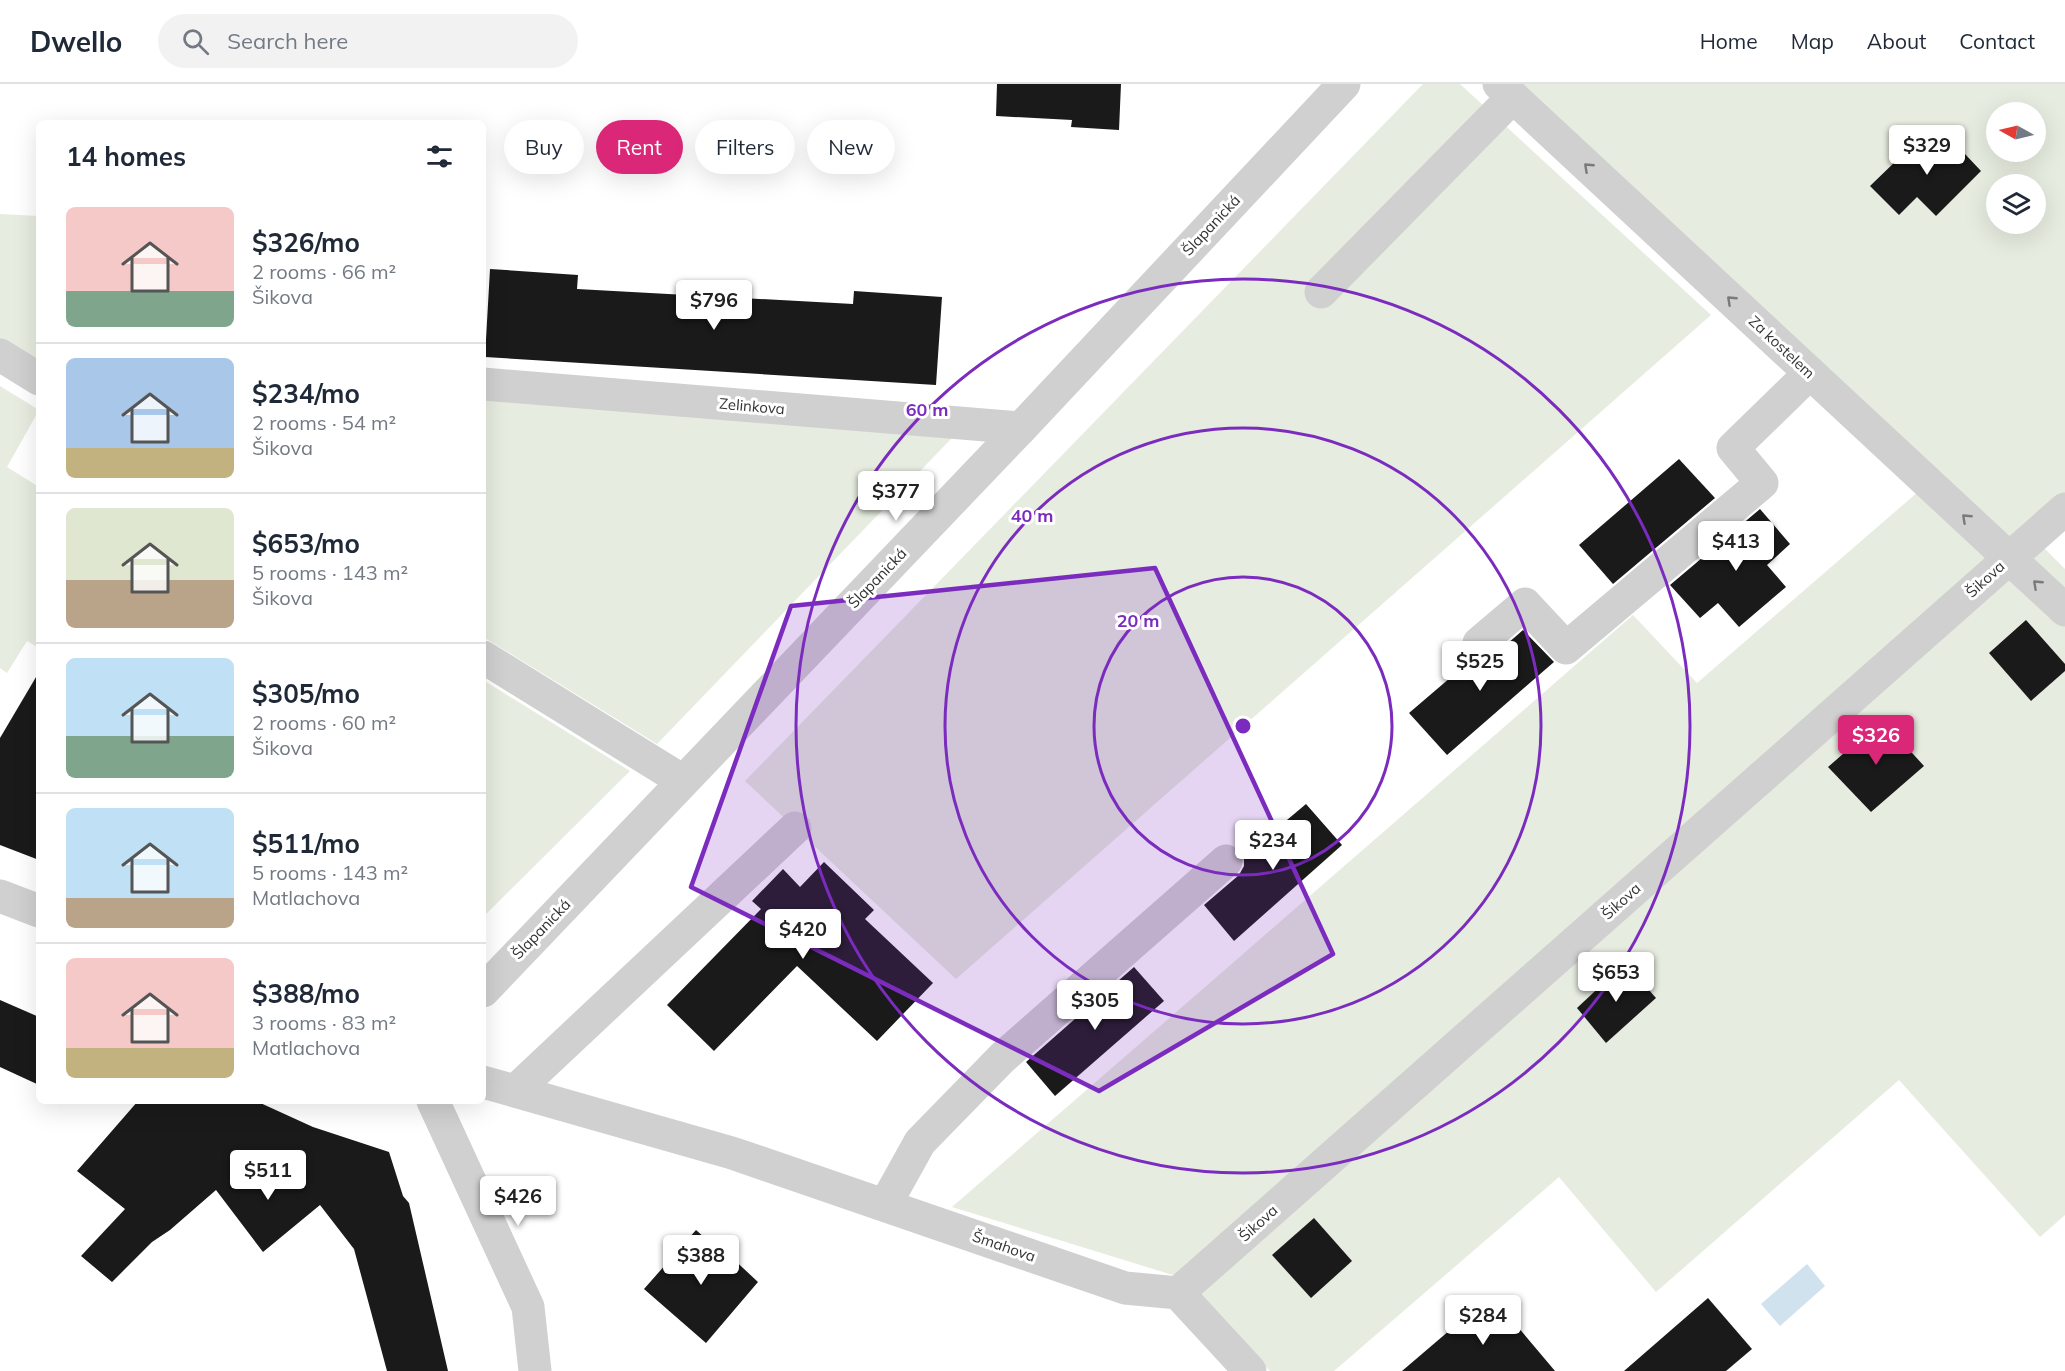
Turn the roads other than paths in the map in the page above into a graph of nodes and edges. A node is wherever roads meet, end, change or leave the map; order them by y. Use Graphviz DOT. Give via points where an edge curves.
graph roads {
  1 [pos="1344,84"];
  2 [pos="1506,90"];
  3 [pos="1322,292"];
  4 [pos="0,355"];
  5 [pos="1810,373"];
  6 [pos="36,377"];
  7 [pos="486,384"];
  8 [pos="1021,428"];
  9 [pos="2065,509"];
  10 [pos="2009,558"];
  11 [pos="2065,610"];
  12 [pos="1479,644"];
  13 [pos="486,659"];
  14 [pos="683,781"];
  15 [pos="795,828"];
  16 [pos="1226,861"];
  17 [pos="0,896"];
  18 [pos="36,910"];
  19 [pos="486,988"];
  20 [pos="486,1083"];
  21 [pos="515,1091"];
  22 [pos="434,1104"];
  23 [pos="885,1205"];
  24 [pos="1178,1293"];
  25 [pos="535,1371"];
  26 [pos="1250,1371"];
  1 -- 8 [label="street, Šlapanická"];
  2 -- 3 [label="street"];
  5 -- 2 [label="street, Za kostelem, one-way"];
  4 -- 6 [label="street"];
  10 -- 5 [label="street, Za kostelem, one-way"];
  5 -- 12 [label="street" via="1733,448 1762,483 1566,648 1525,604"];
  7 -- 8 [label="street, Zelinkova"];
  8 -- 14 [label="street, Šlapanická"];
  9 -- 10 [label="street, Šikova"];
  11 -- 10 [label="street, Za kostelem, one-way"];
  10 -- 24 [label="street, Šikova"];
  13 -- 14 [label="street"];
  14 -- 19 [label="street, Šlapanická"];
  15 -- 21 [label="street"];
  16 -- 23 [label="street" via="1002,1058 920,1142"];
  17 -- 18 [label="street"];
  20 -- 21 [label="street, Šmahova"];
  21 -- 23 [label="street, Šmahova" via="732,1153"];
  22 -- 25 [label="street" via="528,1307"];
  23 -- 24 [label="street, Šmahova" via="1125,1288"];
  24 -- 26 [label="street"];
}
